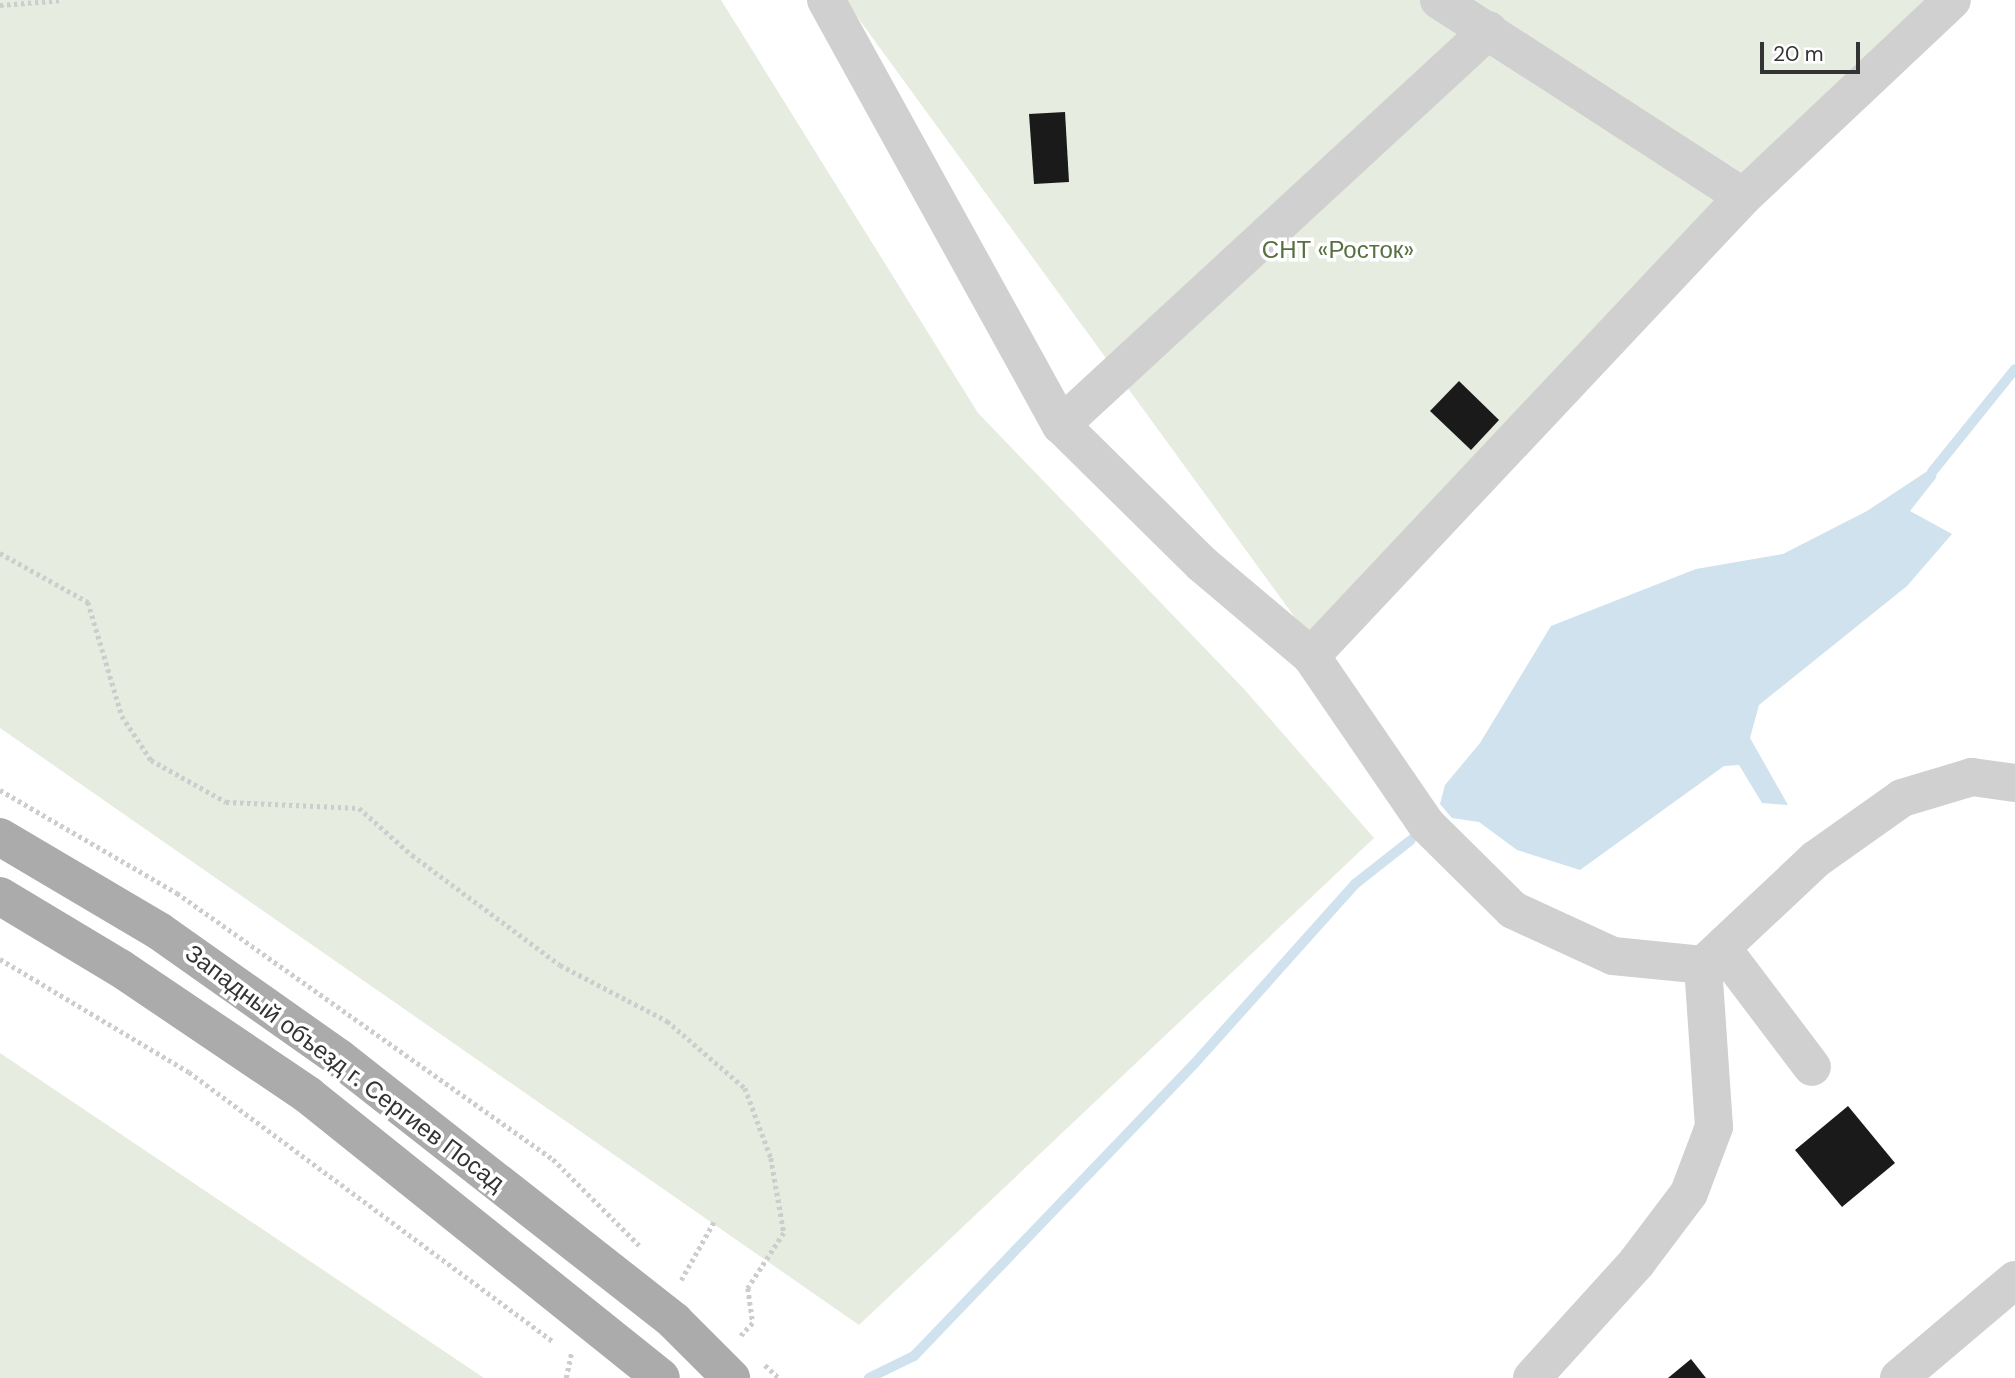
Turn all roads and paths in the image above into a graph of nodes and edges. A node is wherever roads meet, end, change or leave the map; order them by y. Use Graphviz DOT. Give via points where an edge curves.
graph roads {
  1 [pos="63,0"];
  2 [pos="826,0"];
  3 [pos="1439,0"];
  4 [pos="1952,0"];
  5 [pos="0,5"];
  6 [pos="1489,30"];
  7 [pos="1744,197"];
  8 [pos="1061,425"];
  9 [pos="0,553"];
  10 [pos="1311,656"];
  11 [pos="2015,783"];
  12 [pos="0,837"];
  13 [pos="0,896"];
  14 [pos="1712,956"];
  15 [pos="0,959"];
  16 [pos="1812,1068"];
  17 [pos="715,1220"];
  18 [pos="2015,1280"];
  19 [pos="679,1284"];
  20 [pos="748,1288"];
  21 [pos="570,1354"];
  22 [pos="579,1360"];
  23 [pos="650,1367"];
  24 [pos="566,1378"];
  25 [pos="731,1378"];
  26 [pos="1532,1378"];
  27 [pos="1899,1378"];
  1 -- 5 [label="path"];
  2 -- 8 [label="street"];
  3 -- 6 [label="street"];
  4 -- 7 [label="street"];
  6 -- 7 [label="street"];
  6 -- 8 [label="street"];
  7 -- 10 [label="street"];
  8 -- 10 [label="street" via="1202,564"];
  9 -- 20 [label="path" via="88,602 122,716 151,760 226,802 359,808 412,855 560,965 667,1021 746,1088 771,1158 785,1233"];
  10 -- 14 [label="street" via="1426,824 1513,910 1613,956"];
  11 -- 14 [label="street" via="1972,777 1902,799 1816,859"];
  12 -- 25 [label="main road, Западный объезд г. Сергиев Посад, bridge" via="159,931 339,1058 674,1321"];
  13 -- 23 [label="main road, Западный объезд г. Сергиев Посад" via="120,968 308,1095"];
  14 -- 16 [label="street"];
  14 -- 26 [label="street" via="1714,1127 1689,1193 1637,1262"];
  15 -- 21 [label="path" via="189,1072"];
  17 -- 19 [label="path"];
  18 -- 27 [label="street"];
  21 -- 22 [label="path"];
  21 -- 24 [label="path"];
}
